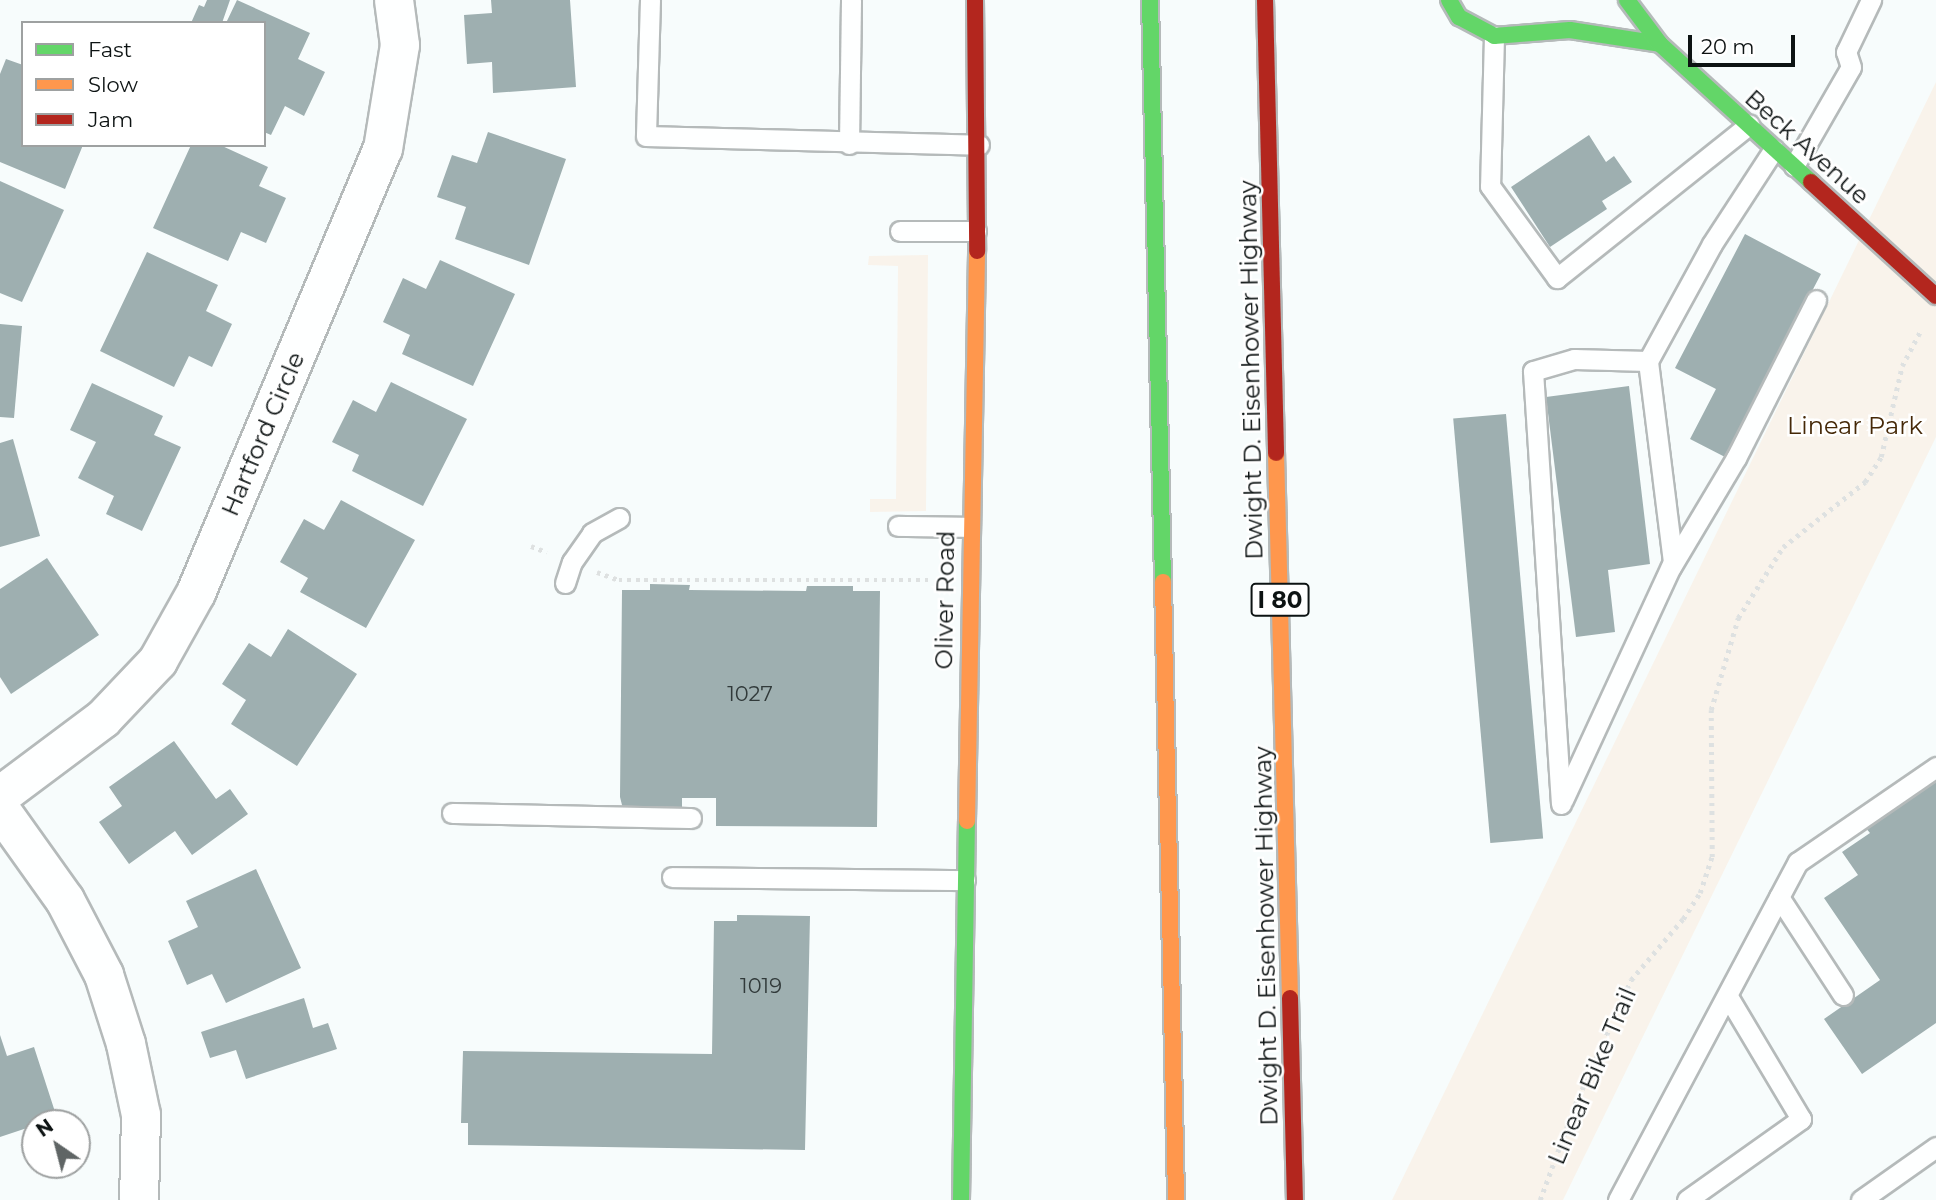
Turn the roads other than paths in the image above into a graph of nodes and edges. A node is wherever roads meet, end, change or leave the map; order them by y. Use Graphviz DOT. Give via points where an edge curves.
graph roads {
  1 [pos="394,0"];
  2 [pos="650,0"];
  3 [pos="851,0"];
  4 [pos="975,0"];
  5 [pos="1150,0"];
  6 [pos="1265,0"];
  7 [pos="1449,0"];
  8 [pos="1627,0"];
  9 [pos="1871,0"];
  10 [pos="1494,36"];
  11 [pos="1660,44"];
  12 [pos="1749,125"];
  13 [pos="849,144"];
  14 [pos="979,145"];
  15 [pos="1774,149"];
  16 [pos="1794,166"];
  17 [pos="900,231"];
  18 [pos="976,231"];
  19 [pos="1936,296"];
  20 [pos="1816,300"];
  21 [pos="1647,361"];
  22 [pos="619,518"];
  23 [pos="898,526"];
  24 [pos="969,527"];
  25 [pos="1671,568"];
  26 [pos="565,583"];
  27 [pos="1936,767"];
  28 [pos="0,796"];
  29 [pos="0,809"];
  30 [pos="452,813"];
  31 [pos="691,818"];
  32 [pos="672,877"];
  33 [pos="965,880"];
  34 [pos="1779,897"];
  35 [pos="1727,995"];
  36 [pos="1843,995"];
  37 [pos="1936,1147"];
  38 [pos="139,1200"];
  39 [pos="961,1200"];
  40 [pos="1176,1200"];
  41 [pos="1295,1200"];
  42 [pos="1618,1200"];
  43 [pos="1687,1200"];
  44 [pos="1861,1200"];
  1 -- 28 [label="street, Hartford Circle" via="400,45 383,149 196,593 158,661 103,719"];
  2 -- 13 [label="lane" via="646,136"];
  3 -- 13 [label="lane"];
  4 -- 14 [label="main road, Oliver Road"];
  5 -- 40 [label="main road"];
  6 -- 41 [label="main road, Dwight D. Eisenhower Highway / I 80"];
  7 -- 10 [label="main road" via="1459,17"];
  8 -- 11 [label="main road, Beck Avenue"];
  9 -- 16 [label="lane" via="1846,51 1851,67"];
  10 -- 11 [label="main road" via="1570,30"];
  10 -- 12 [label="lane" via="1490,186 1558,278"];
  11 -- 12 [label="main road, Beck Avenue"];
  12 -- 15 [label="main road, Beck Avenue"];
  13 -- 14 [label="lane"];
  14 -- 18 [label="main road, Oliver Road"];
  15 -- 16 [label="main road, Beck Avenue"];
  15 -- 21 [label="lane" via="1712,244"];
  16 -- 19 [label="main road, Beck Avenue"];
  17 -- 18 [label="lane"];
  18 -- 24 [label="main road, Oliver Road"];
  20 -- 25 [label="lane" via="1736,458"];
  21 -- 25 [label="lane"];
  21 -- 25 [label="lane" via="1574,359 1533,371 1561,804"];
  22 -- 26 [label="lane" via="592,533 572,562"];
  23 -- 24 [label="lane"];
  24 -- 33 [label="main road, Oliver Road"];
  27 -- 34 [label="lane" via="1798,862"];
  29 -- 38 [label="street" via="65,900 104,975 126,1044 141,1115"];
  30 -- 31 [label="lane"];
  32 -- 33 [label="lane"];
  33 -- 39 [label="main road, Oliver Road"];
  34 -- 35 [label="lane"];
  34 -- 36 [label="lane"];
  35 -- 42 [label="lane"];
  35 -- 43 [label="lane" via="1801,1119"];
  37 -- 44 [label="lane"];
}
